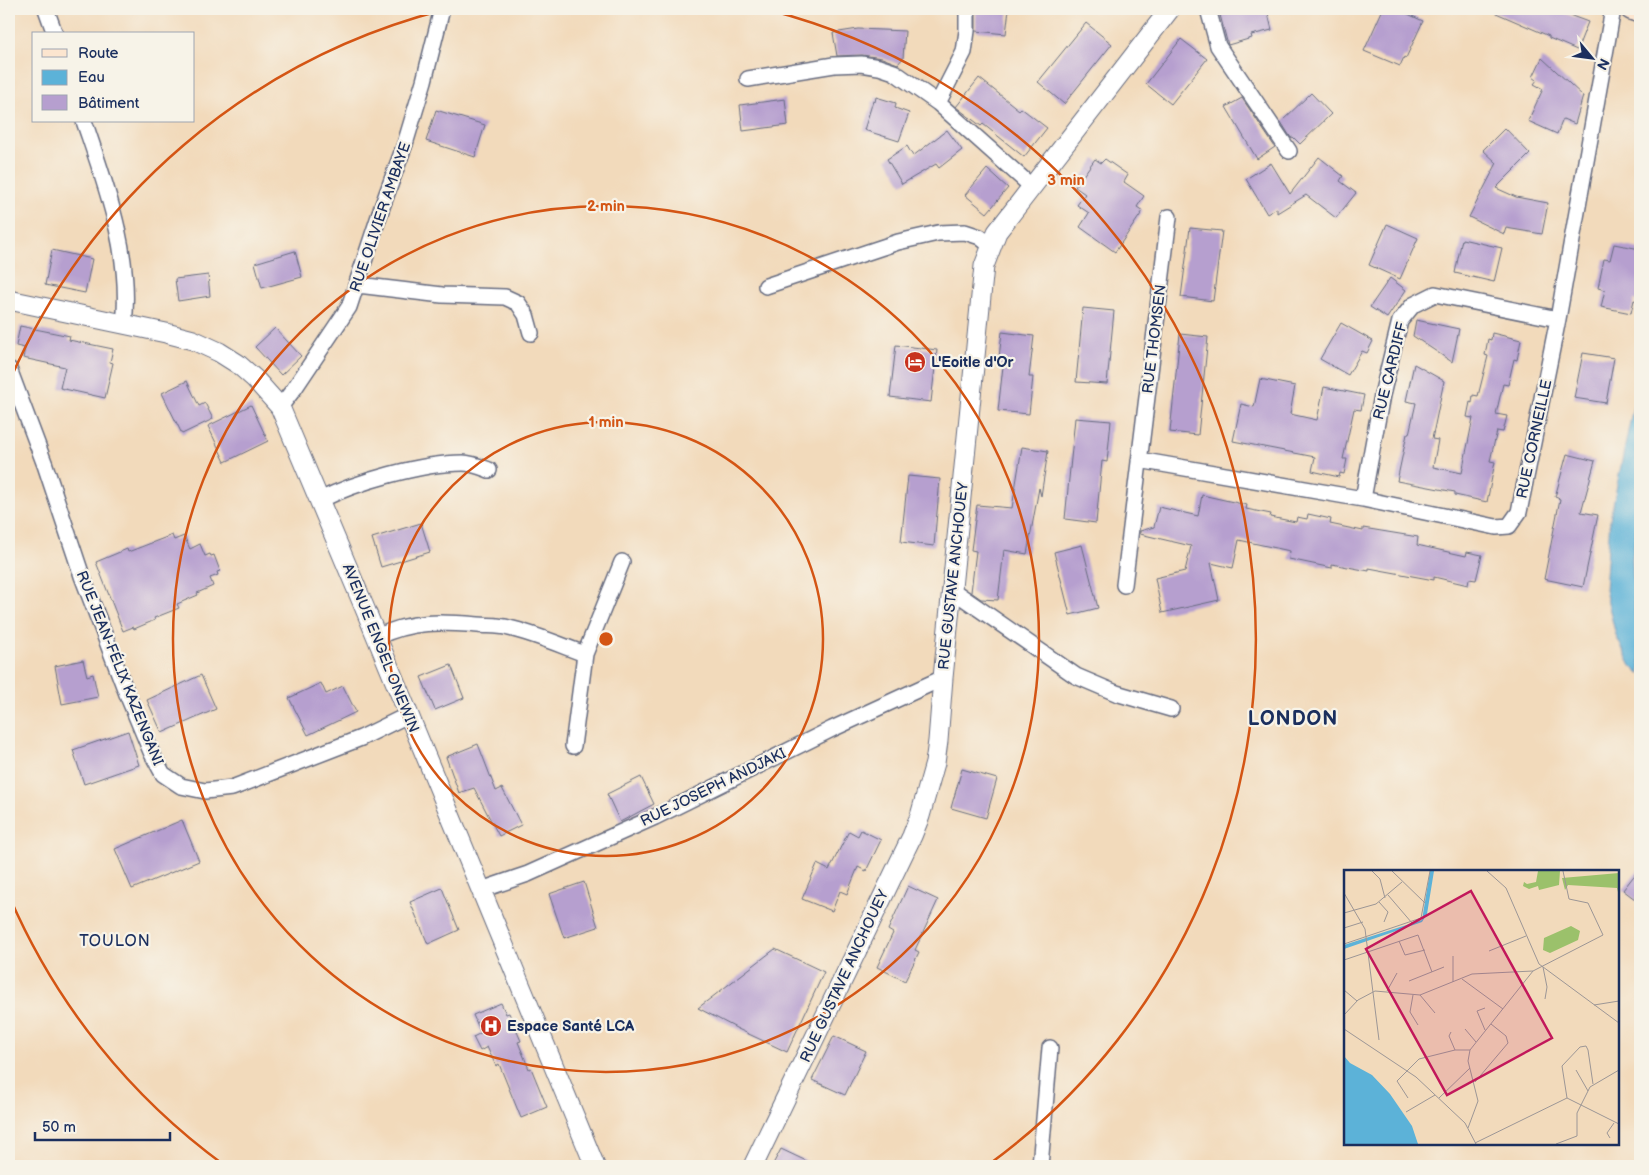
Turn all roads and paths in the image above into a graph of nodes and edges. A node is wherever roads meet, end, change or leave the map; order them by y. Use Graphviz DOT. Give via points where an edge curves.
graph roads {
  1 [pos="46,9"];
  2 [pos="442,9"];
  3 [pos="967,9"];
  4 [pos="1170,9"];
  5 [pos="1208,9"];
  6 [pos="1613,9"];
  7 [pos="1631,9"];
  8 [pos="1640,12"];
  9 [pos="54,32"];
  10 [pos="748,79"];
  11 [pos="938,103"];
  12 [pos="84,122"];
  13 [pos="1289,150"];
  14 [pos="1031,186"];
  15 [pos="1169,217"];
  16 [pos="991,246"];
  17 [pos="358,285"];
  18 [pos="766,286"];
  19 [pos="9,300"];
  20 [pos="1558,319"];
  21 [pos="124,324"];
  22 [pos="532,333"];
  23 [pos="9,369"];
  24 [pos="280,407"];
  25 [pos="1139,460"];
  26 [pos="489,470"];
  27 [pos="1363,499"];
  28 [pos="320,500"];
  29 [pos="622,562"];
  30 [pos="1124,585"];
  31 [pos="952,590"];
  32 [pos="377,638"];
  33 [pos="585,654"];
  34 [pos="943,678"];
  35 [pos="1171,709"];
  36 [pos="408,715"];
  37 [pos="574,746"];
  38 [pos="481,890"];
  39 [pos="1050,1048"];
  40 [pos="595,1166"];
  41 [pos="753,1166"];
  42 [pos="1040,1166"];
  1 -- 9 [label="street"];
  2 -- 17 [label="street, RUE OLIVIER AMBAYE" via="405,144"];
  3 -- 11 [label="street" via="964,52"];
  4 -- 14 [label="street, RUE GUSTAVE ANCHOUEY"];
  5 -- 13 [label="street" via="1218,46"];
  6 -- 20 [label="street, RUE CORNEILLE"];
  7 -- 8 [label="main road"];
  10 -- 11 [label="street" via="834,65 879,66 894,72"];
  11 -- 14 [label="street"];
  12 -- 21 [label="street" via="121,244 127,296"];
  14 -- 16 [label="street, RUE GUSTAVE ANCHOUEY" via="997,232"];
  15 -- 25 [label="street, RUE THOMSEN"];
  16 -- 18 [label="street" via="980,237 965,232 938,233 898,242"];
  16 -- 31 [label="street, RUE GUSTAVE ANCHOUEY" via="984,266"];
  17 -- 22 [label="street" via="442,295 506,297 518,303"];
  17 -- 24 [label="street, RUE OLIVIER AMBAYE" via="349,307"];
  19 -- 21 [label="street, AVENUE ENGEL ONEWIN"];
  20 -- 27 [label="street, RUE CARDIFF" via="1435,294 1414,305 1400,320"];
  20 -- 27 [label="street, RUE CORNEILLE" via="1519,512 1509,526 1496,527"];
  21 -- 24 [label="street, AVENUE ENGEL ONEWIN" via="193,340 219,352 238,364"];
  23 -- 36 [label="street, RUE JEAN-FÉLIX KAZENGANI" via="82,576 127,694 163,774 182,786 205,792 232,788 361,738"];
  24 -- 28 [label="street, AVENUE ENGEL ONEWIN"];
  25 -- 27 [label="street, RUE CORNEILLE"];
  25 -- 30 [label="street, RUE THOMSEN"];
  26 -- 28 [label="street" via="465,463 432,466 390,475 332,493"];
  28 -- 32 [label="street, AVENUE ENGEL ONEWIN"];
  29 -- 33 [label="street"];
  31 -- 34 [label="street, RUE GUSTAVE ANCHOUEY"];
  31 -- 35 [label="street" via="1076,676 1116,693"];
  32 -- 33 [label="street" via="415,624 446,622 507,627"];
  32 -- 36 [label="street, AVENUE ENGEL ONEWIN"];
  33 -- 37 [label="street"];
  34 -- 38 [label="street, RUE JOSEPH ANDJAKI" via="656,817 528,874"];
  34 -- 41 [label="street, RUE GUSTAVE ANCHOUEY" via="938,741 920,816"];
  36 -- 38 [label="street, AVENUE ENGEL ONEWIN"];
  38 -- 40 [label="street, AVENUE ENGEL ONEWIN"];
  39 -- 42 [label="street"];
}
